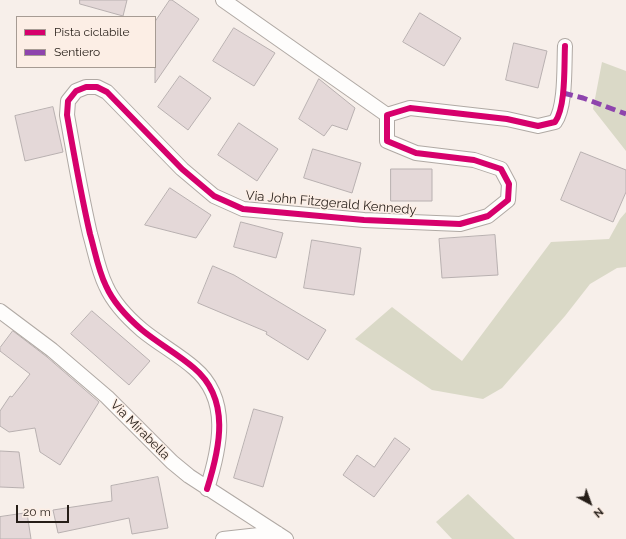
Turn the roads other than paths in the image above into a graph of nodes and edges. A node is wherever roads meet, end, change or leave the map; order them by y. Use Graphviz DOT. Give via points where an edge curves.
graph roads {
  1 [pos="223,0"];
  2 [pos="565,46"];
  3 [pos="387,115"];
  4 [pos="0,311"];
  5 [pos="207,489"];
  6 [pos="282,536"];
  7 [pos="223,539"];
  1 -- 3 [label="street"];
  2 -- 3 [label="street" via="563,93 559,116 555,122 538,126 508,119 410,108"];
  3 -- 5 [label="street, Via John Fitzgerald Kennedy" via="388,141 416,153 474,160 501,169 509,184 508,200 488,216 460,224 364,220 243,209 214,196 182,169 108,92 97,87 86,87 76,91 68,101 67,115 83,205 106,287 119,308 136,324 194,368 208,382 216,401 219,438"];
  4 -- 5 [label="street, Via Mirabella" via="84,377 172,462"];
  5 -- 6 [label="street, Via Mirabella"];
  6 -- 7 [label="street"];
}
